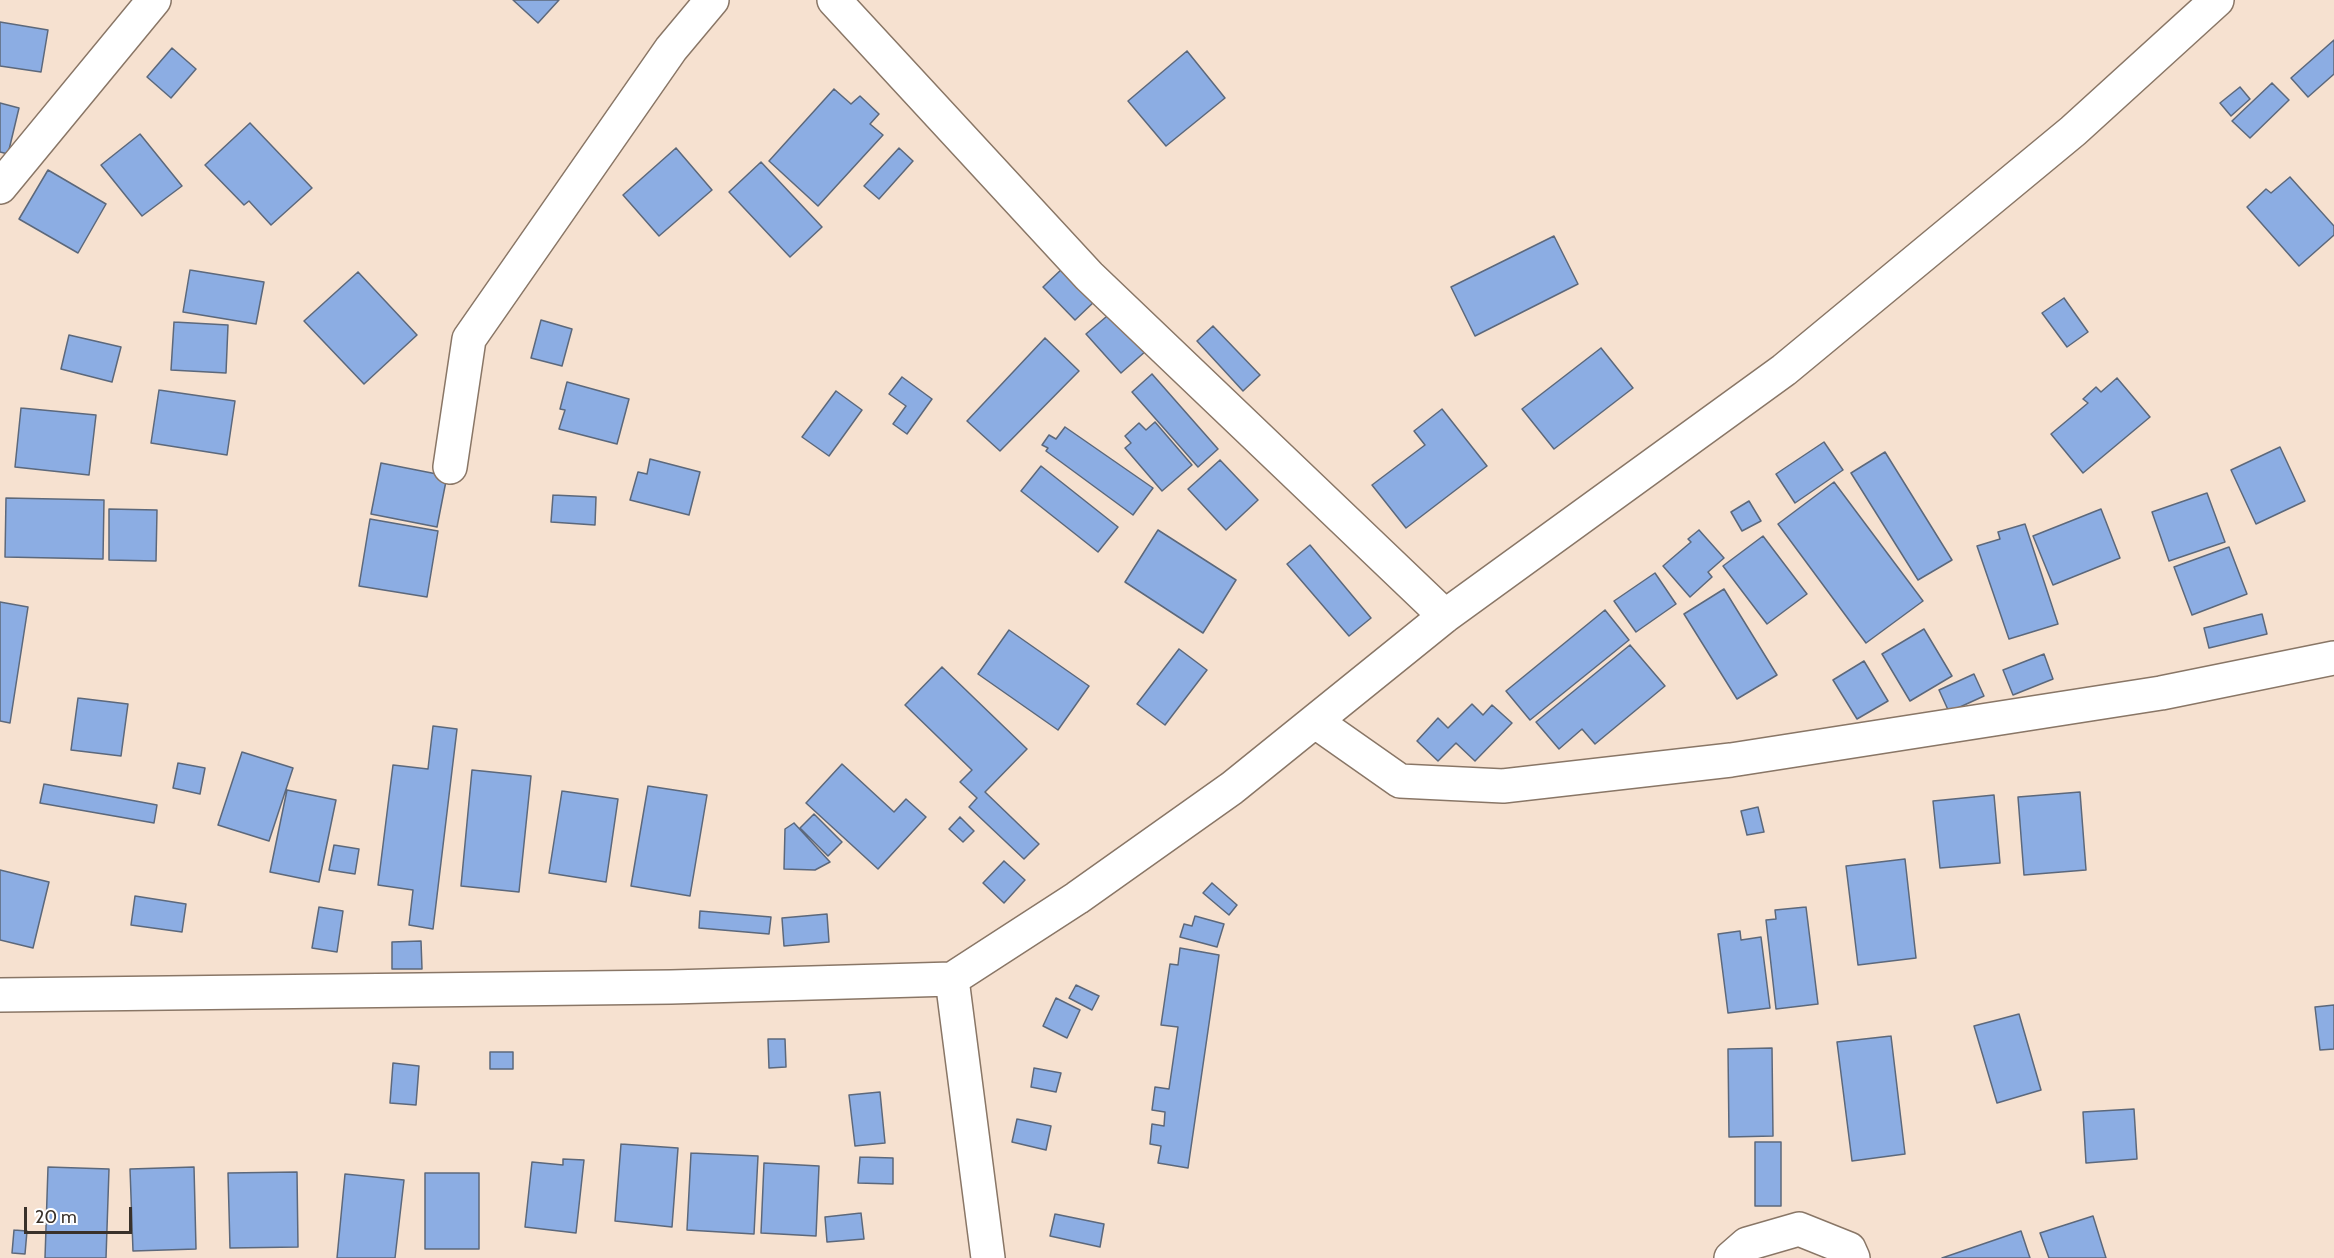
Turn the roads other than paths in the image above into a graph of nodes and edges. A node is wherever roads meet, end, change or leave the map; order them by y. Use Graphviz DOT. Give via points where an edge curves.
graph roads {
  1 [pos="154,0"];
  2 [pos="712,0"];
  3 [pos="834,0"];
  4 [pos="2217,0"];
  5 [pos="0,187"];
  6 [pos="450,467"];
  7 [pos="1445,616"];
  8 [pos="2334,658"];
  9 [pos="1316,722"];
  10 [pos="952,979"];
  11 [pos="0,995"];
  12 [pos="988,1258"];
  13 [pos="1731,1258"];
  14 [pos="1853,1258"];
  1 -- 5 [label="street"];
  2 -- 6 [label="street" via="671,49 469,339"];
  3 -- 7 [label="street" via="1089,276"];
  4 -- 7 [label="street" via="2073,131 1784,370"];
  7 -- 9 [label="street"];
  8 -- 9 [label="street" via="2160,693 1731,760 1503,786 1400,781"];
  9 -- 10 [label="street" via="1232,788 1087,891"];
  10 -- 11 [label="street" via="671,987"];
  10 -- 12 [label="street"];
  13 -- 14 [label="street" via="1747,1244 1799,1229 1849,1249"];
}
